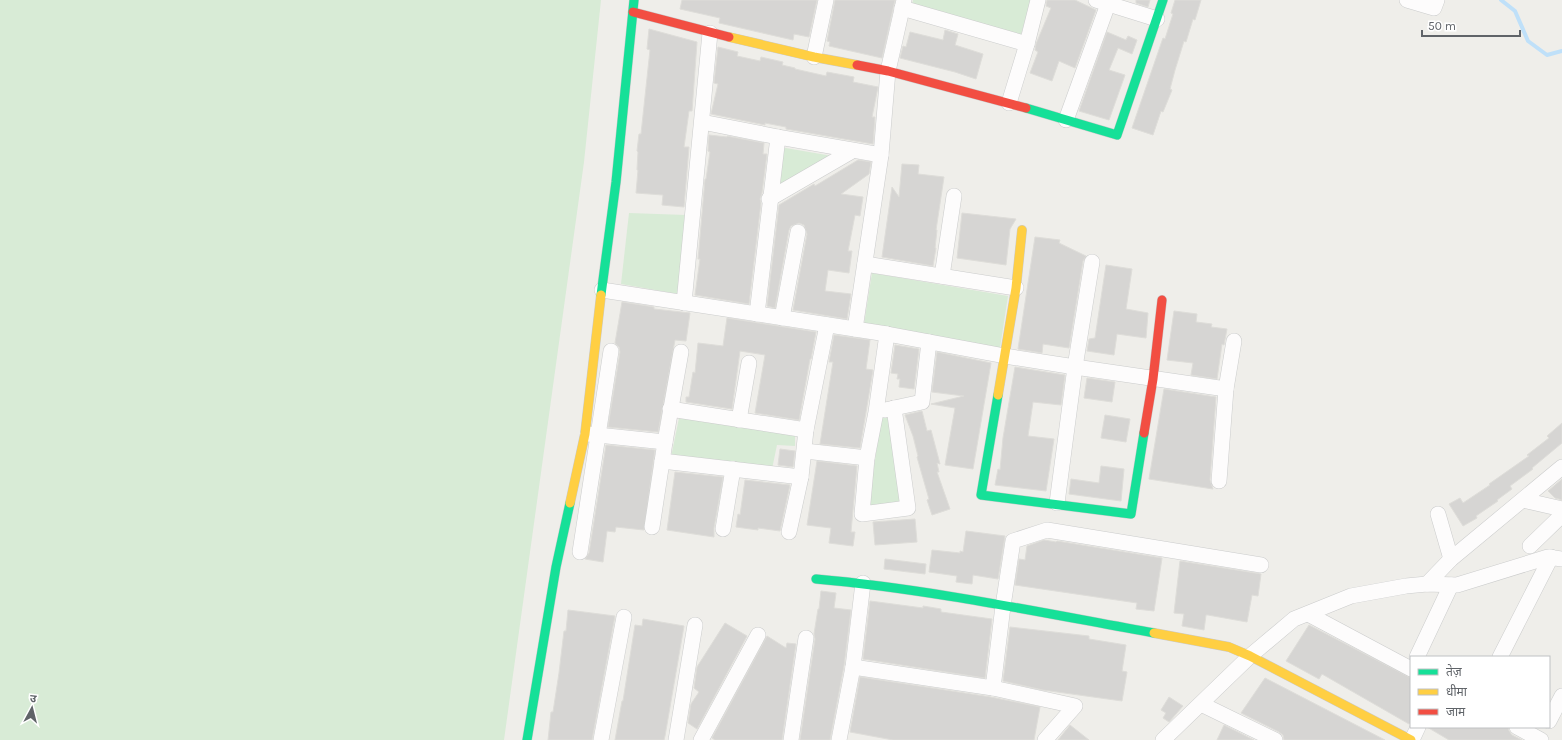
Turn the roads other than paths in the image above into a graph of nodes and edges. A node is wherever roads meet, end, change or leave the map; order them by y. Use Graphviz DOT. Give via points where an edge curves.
graph roads {
  1 [pos="634,0"];
  2 [pos="826,0"];
  3 [pos="1038,0"];
  4 [pos="1163,0"];
  5 [pos="1407,0"];
  6 [pos="1437,0"];
  7 [pos="1102,2"];
  8 [pos="903,4"];
  9 [pos="633,12"];
  10 [pos="1157,19"];
  11 [pos="710,33"];
  12 [pos="1027,44"];
  13 [pos="814,57"];
  14 [pos="888,71"];
  15 [pos="1008,103"];
  16 [pos="1066,120"];
  17 [pos="702,122"];
  18 [pos="778,137"];
  19 [pos="852,151"];
  20 [pos="881,155"];
  21 [pos="954,196"];
  22 [pos="770,199"];
  23 [pos="1022,230"];
  24 [pos="798,232"];
  25 [pos="1092,262"];
  26 [pos="865,264"];
  27 [pos="942,276"];
  28 [pos="1016,288"];
  29 [pos="602,290"];
  30 [pos="1162,300"];
  31 [pos="684,303"];
  32 [pos="757,314"];
  33 [pos="782,318"];
  34 [pos="827,325"];
  35 [pos="855,329"];
  36 [pos="888,334"];
  37 [pos="1234,341"];
  38 [pos="929,342"];
  39 [pos="611,351"];
  40 [pos="681,352"];
  41 [pos="1005,356"];
  42 [pos="749,363"];
  43 [pos="1075,367"];
  44 [pos="1153,379"];
  45 [pos="1226,389"];
  46 [pos="894,408"];
  47 [pos="670,409"];
  48 [pos="876,412"];
  49 [pos="739,420"];
  50 [pos="806,430"];
  51 [pos="592,434"];
  52 [pos="665,442"];
  53 [pos="804,451"];
  54 [pos="867,458"];
  55 [pos="662,461"];
  56 [pos="1562,467"];
  57 [pos="733,469"];
  58 [pos="801,478"];
  59 [pos="1219,481"];
  60 [pos="1523,500"];
  61 [pos="1057,503"];
  62 [pos="1562,509"];
  63 [pos="1438,514"];
  64 [pos="1562,514"];
  65 [pos="652,527"];
  66 [pos="723,529"];
  67 [pos="789,532"];
  68 [pos="1530,546"];
  69 [pos="580,552"];
  70 [pos="1556,558"];
  71 [pos="1451,560"];
  72 [pos="1261,565"];
  73 [pos="816,580"];
  74 [pos="863,583"];
  75 [pos="1427,584"];
  76 [pos="1451,585"];
  77 [pos="1003,606"];
  78 [pos="1308,614"];
  79 [pos="624,617"];
  80 [pos="695,625"];
  81 [pos="758,635"];
  82 [pos="806,638"];
  83 [pos="1250,656"];
  84 [pos="1417,656"];
  85 [pos="1501,656"];
  86 [pos="853,667"];
  87 [pos="1410,668"];
  88 [pos="993,688"];
  89 [pos="1562,696"];
  90 [pos="1201,704"];
  91 [pos="1550,719"];
  92 [pos="1418,728"];
  93 [pos="1520,728"];
  94 [pos="1542,735"];
  95 [pos="527,740"];
  96 [pos="601,740"];
  97 [pos="676,740"];
  98 [pos="701,740"];
  99 [pos="791,740"];
  100 [pos="840,740"];
  101 [pos="1045,740"];
  102 [pos="1163,740"];
  103 [pos="1275,740"];
  104 [pos="1412,740"];
  1 -- 9 [label="street"];
  2 -- 13 [label="street"];
  3 -- 12 [label="street"];
  4 -- 10 [label="street"];
  5 -- 6 [label="street" via="1434,8"];
  7 -- 10 [label="street"];
  7 -- 16 [label="street"];
  8 -- 12 [label="street"];
  8 -- 14 [label="street"];
  9 -- 11 [label="street"];
  9 -- 29 [label="street"];
  10 -- 16 [label="street" via="1117,135"];
  11 -- 13 [label="street"];
  11 -- 17 [label="street"];
  12 -- 15 [label="street"];
  13 -- 14 [label="street"];
  14 -- 15 [label="street"];
  14 -- 20 [label="street"];
  15 -- 16 [label="street"];
  17 -- 18 [label="street"];
  17 -- 31 [label="street"];
  18 -- 19 [label="street"];
  18 -- 22 [label="street"];
  19 -- 20 [label="street"];
  19 -- 22 [label="street"];
  20 -- 26 [label="street"];
  21 -- 27 [label="street"];
  22 -- 32 [label="street"];
  23 -- 28 [label="street"];
  24 -- 33 [label="street"];
  25 -- 43 [label="street"];
  26 -- 27 [label="street"];
  26 -- 35 [label="street"];
  27 -- 28 [label="street"];
  28 -- 41 [label="street"];
  29 -- 31 [label="street"];
  29 -- 51 [label="street"];
  30 -- 44 [label="street"];
  31 -- 32 [label="street"];
  32 -- 33 [label="street"];
  33 -- 34 [label="street"];
  34 -- 35 [label="street"];
  34 -- 50 [label="street"];
  35 -- 36 [label="street"];
  36 -- 38 [label="street"];
  36 -- 48 [label="street"];
  37 -- 45 [label="street"];
  38 -- 41 [label="street"];
  38 -- 46 [label="street" via="922,402"];
  39 -- 51 [label="street"];
  40 -- 47 [label="street"];
  41 -- 43 [label="street"];
  41 -- 61 [label="street" via="981,495"];
  42 -- 49 [label="street"];
  43 -- 44 [label="street"];
  43 -- 61 [label="street"];
  44 -- 45 [label="street"];
  44 -- 61 [label="street" via="1131,514"];
  45 -- 59 [label="street"];
  46 -- 48 [label="street"];
  46 -- 54 [label="street" via="908,508 862,514"];
  47 -- 49 [label="street"];
  47 -- 52 [label="street"];
  48 -- 54 [label="street"];
  49 -- 50 [label="street"];
  50 -- 53 [label="street"];
  51 -- 52 [label="street"];
  51 -- 69 [label="street"];
  51 -- 95 [label="street" via="556,567"];
  52 -- 55 [label="street"];
  53 -- 54 [label="street"];
  53 -- 58 [label="street"];
  55 -- 57 [label="street"];
  55 -- 65 [label="street"];
  56 -- 60 [label="street"];
  57 -- 58 [label="street"];
  57 -- 66 [label="street"];
  58 -- 67 [label="street"];
  60 -- 62 [label="street"];
  60 -- 71 [label="street"];
  63 -- 71 [label="street"];
  64 -- 68 [label="street"];
  70 -- 76 [label="street" via="1548,557"];
  70 -- 85 [label="street"];
  71 -- 75 [label="street"];
  72 -- 77 [label="street" via="1047,530 1013,541"];
  73 -- 74 [label="street"];
  74 -- 77 [label="street"];
  74 -- 86 [label="street"];
  75 -- 76 [label="street"];
  75 -- 78 [label="street" via="1351,596"];
  76 -- 84 [label="street"];
  77 -- 83 [label="street" via="1229,647"];
  77 -- 88 [label="street"];
  78 -- 83 [label="street" via="1294,619"];
  78 -- 87 [label="street"];
  79 -- 96 [label="street"];
  80 -- 97 [label="street"];
  81 -- 98 [label="street"];
  82 -- 99 [label="street"];
  83 -- 90 [label="street"];
  83 -- 104 [label="street"];
  86 -- 88 [label="street"];
  86 -- 100 [label="street"];
  88 -- 101 [label="street" via="1075,706"];
  89 -- 91 [label="street"];
  90 -- 102 [label="street"];
  90 -- 103 [label="street"];
  92 -- 104 [label="street"];
  93 -- 94 [label="street"];
}
